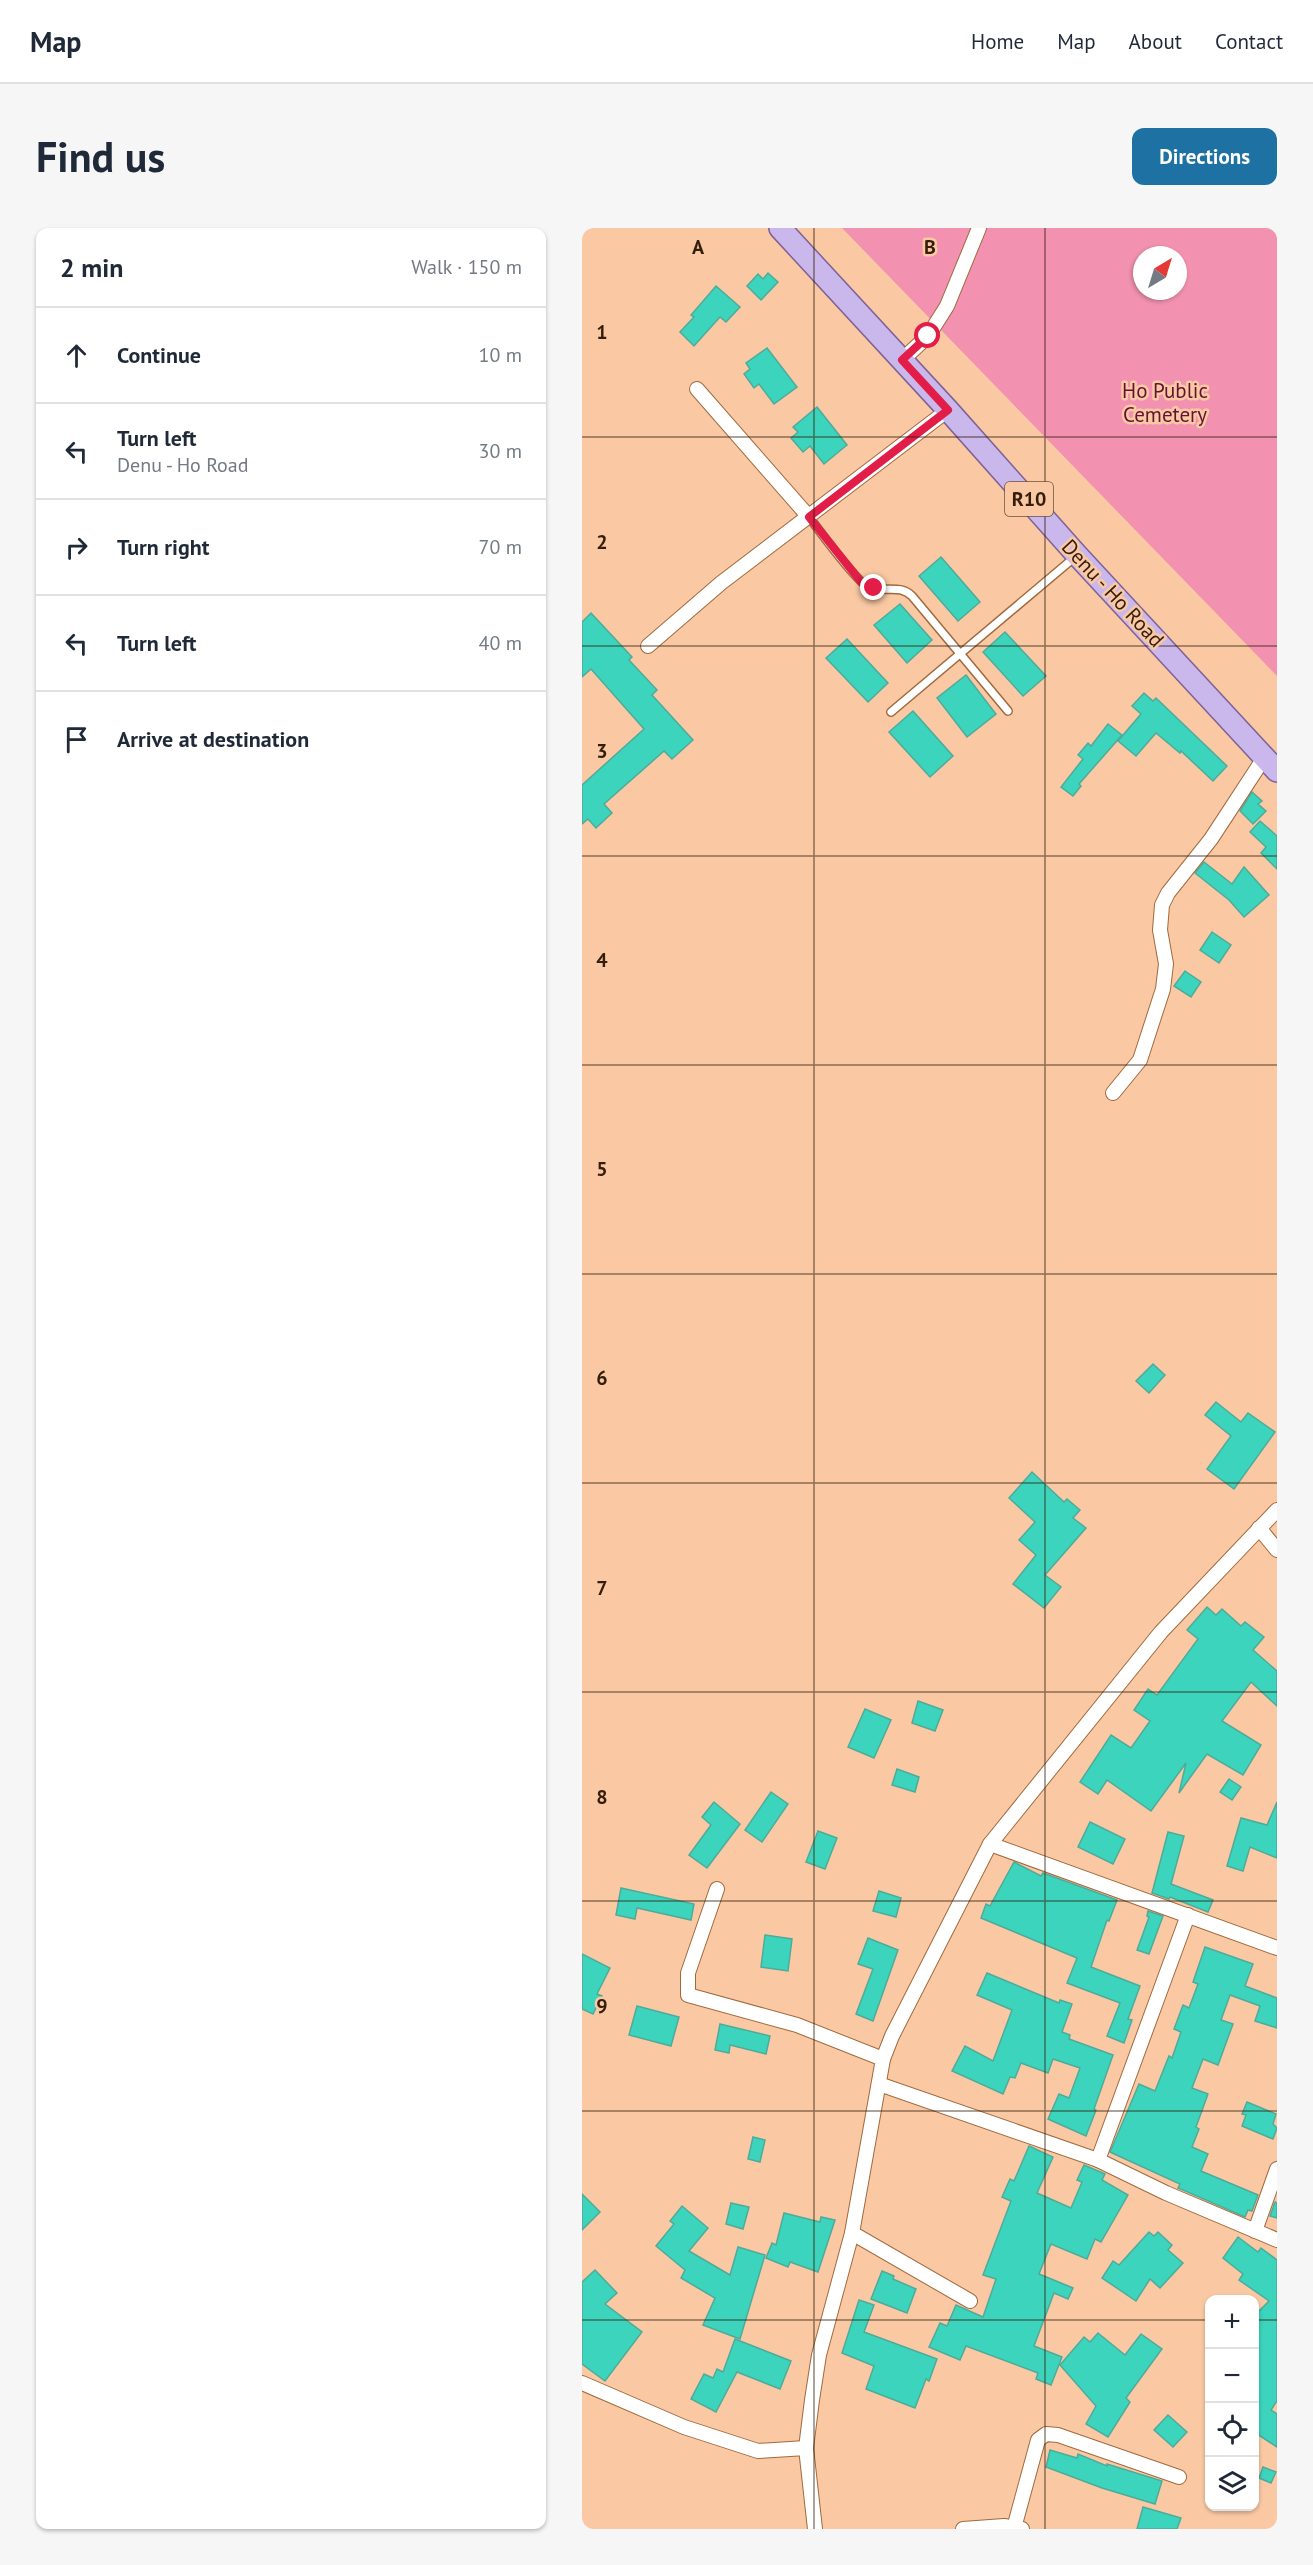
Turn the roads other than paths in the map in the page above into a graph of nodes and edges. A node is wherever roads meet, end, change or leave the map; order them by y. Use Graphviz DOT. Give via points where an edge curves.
graph roads {
  1 [pos="780,228"];
  2 [pos="979,228"];
  3 [pos="902,360"];
  4 [pos="697,388"];
  5 [pos="948,410"];
  6 [pos="809,517"];
  7 [pos="1077,555"];
  8 [pos="648,646"];
  9 [pos="959,652"];
  10 [pos="1008,711"];
  11 [pos="891,712"];
  12 [pos="1273,767"];
  13 [pos="1113,1093"];
  14 [pos="1277,1510"];
  15 [pos="1259,1528"];
  16 [pos="1277,1550"];
  17 [pos="990,1844"];
  18 [pos="717,1889"];
  19 [pos="1188,1915"];
  20 [pos="1277,1948"];
  21 [pos="884,2059"];
  22 [pos="879,2084"];
  23 [pos="1098,2160"];
  24 [pos="1277,2169"];
  25 [pos="1255,2231"];
  26 [pos="852,2233"];
  27 [pos="1277,2240"];
  28 [pos="970,2301"];
  29 [pos="582,2382"];
  30 [pos="806,2448"];
  31 [pos="1179,2477"];
  32 [pos="1018,2528"];
  33 [pos="815,2529"];
  34 [pos="963,2529"];
  1 -- 3 [label="main road, Denu - Ho Road / R10"];
  2 -- 3 [label="street" via="947,306 928,336"];
  3 -- 5 [label="main road, Denu - Ho Road / R10"];
  4 -- 6 [label="street"];
  5 -- 6 [label="street"];
  5 -- 7 [label="main road, Denu - Ho Road / R10"];
  6 -- 8 [label="street" via="721,583"];
  6 -- 9 [label="lane" via="861,582 874,588 907,590"];
  7 -- 9 [label="lane"];
  7 -- 12 [label="main road, Denu - Ho Road / R10"];
  9 -- 10 [label="lane"];
  9 -- 11 [label="lane"];
  12 -- 13 [label="street" via="1211,839 1162,905 1160,930 1166,964 1163,988 1140,1060"];
  14 -- 15 [label="street"];
  15 -- 16 [label="street"];
  15 -- 17 [label="street" via="1161,1632"];
  17 -- 19 [label="street"];
  17 -- 21 [label="street"];
  18 -- 21 [label="street" via="688,1973 688,1995 797,2025"];
  19 -- 20 [label="street"];
  19 -- 23 [label="street"];
  21 -- 22 [label="street"];
  22 -- 23 [label="street"];
  22 -- 26 [label="street"];
  23 -- 25 [label="street"];
  24 -- 25 [label="street"];
  25 -- 27 [label="street"];
  26 -- 28 [label="street"];
  26 -- 30 [label="street" via="819,2355"];
  29 -- 30 [label="street" via="684,2427 758,2451"];
  30 -- 33 [label="street"];
  31 -- 32 [label="street" via="1046,2433 1038,2440"];
  32 -- 34 [label="street"];
}
